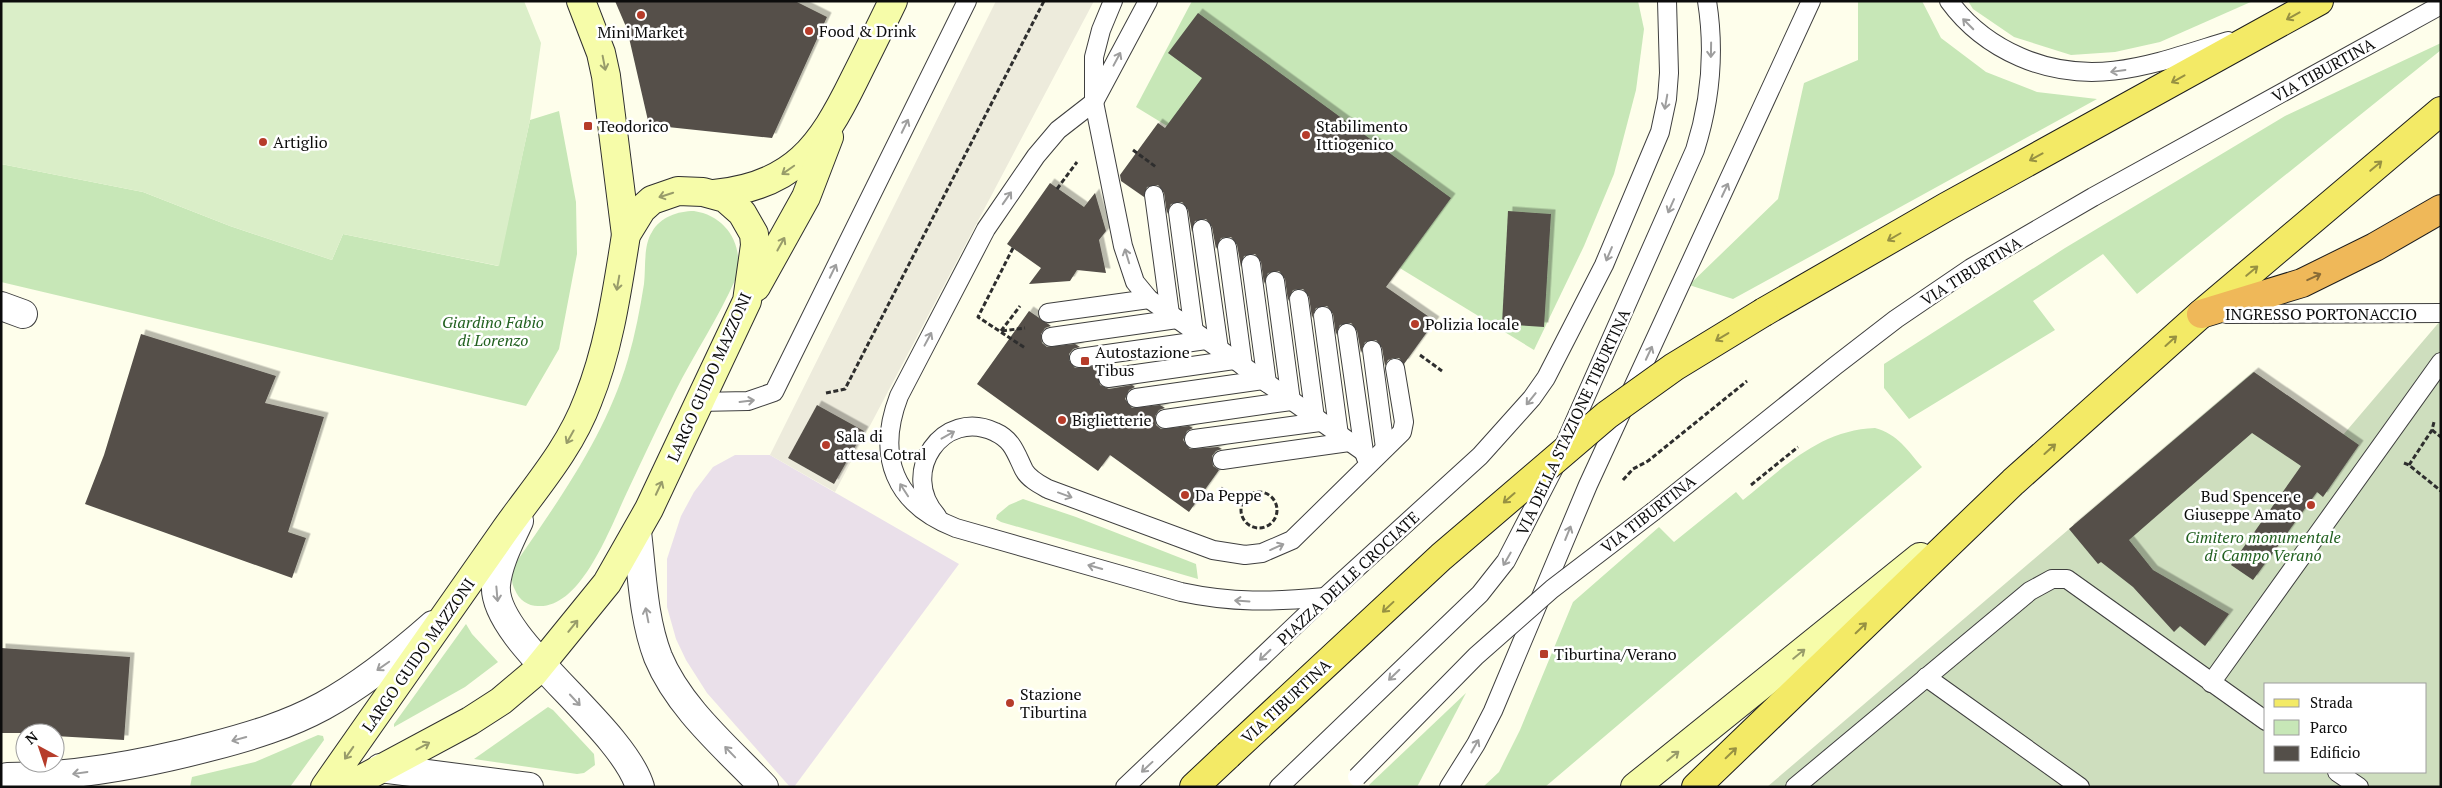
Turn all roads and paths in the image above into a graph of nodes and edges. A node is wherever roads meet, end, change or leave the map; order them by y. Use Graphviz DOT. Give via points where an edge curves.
graph roads {
  1 [pos="581,1"];
  2 [pos="894,1"];
  3 [pos="967,1"];
  4 [pos="1044,1"];
  5 [pos="1113,1"];
  6 [pos="1148,1"];
  7 [pos="1667,1"];
  8 [pos="1707,1"];
  9 [pos="1811,1"];
  10 [pos="1949,1"];
  11 [pos="2319,1"];
  12 [pos="2441,5"];
  13 [pos="2266,30"];
  14 [pos="1094,102"];
  15 [pos="2441,111"];
  16 [pos="833,122"];
  17 [pos="1078,160"];
  18 [pos="1062,173"];
  19 [pos="1066,176"];
  20 [pos="1056,189"];
  21 [pos="714,194"];
  22 [pos="1154,195"];
  23 [pos="2441,209"];
  24 [pos="1178,212"];
  25 [pos="1202,229"];
  26 [pos="626,235"];
  27 [pos="1226,247"];
  28 [pos="1250,264"];
  29 [pos="1275,281"];
  30 [pos="1149,299"];
  31 [pos="1299,299"];
  32 [pos="747,301"];
  33 [pos="1021,304"];
  34 [pos="1048,313"];
  35 [pos="974,314"];
  36 [pos="2201,314"];
  37 [pos="2441,314"];
  38 [pos="1323,316"];
  39 [pos="978,317"];
  40 [pos="1174,317"];
  41 [pos="1025,328"];
  42 [pos="1347,333"];
  43 [pos="1051,337"];
  44 [pos="1206,340"];
  45 [pos="1372,350"];
  46 [pos="1079,358"];
  47 [pos="2441,362"];
  48 [pos="1238,363"];
  49 [pos="1396,368"];
  50 [pos="1108,378"];
  51 [pos="1747,381"];
  52 [pos="1265,382"];
  53 [pos="826,393"];
  54 [pos="1136,398"];
  55 [pos="1291,401"];
  56 [pos="698,402"];
  57 [pos="2437,418"];
  58 [pos="1165,419"];
  59 [pos="1318,420"];
  60 [pos="2432,430"];
  61 [pos="2441,437"];
  62 [pos="1194,439"];
  63 [pos="1344,439"];
  64 [pos="1798,447"];
  65 [pos="1385,448"];
  66 [pos="1222,460"];
  67 [pos="1364,461"];
  68 [pos="2404,463"];
  69 [pos="2409,465"];
  70 [pos="1623,480"];
  71 [pos="2013,482"];
  72 [pos="1751,485"];
  73 [pos="1225,491"];
  74 [pos="2441,491"];
  75 [pos="529,499"];
  76 [pos="1243,504"];
  77 [pos="956,528"];
  78 [pos="637,532"];
  79 [pos="1325,597"];
  80 [pos="447,613"];
  81 [pos="542,664"];
  82 [pos="1926,677"];
  83 [pos="2211,683"];
  84 [pos="2264,720"];
  85 [pos="380,768"];
  86 [pos="1298,769"];
  87 [pos="2338,773"];
  88 [pos="4,777"];
  89 [pos="1352,782"];
  90 [pos="48,787"];
  91 [pos="325,787"];
  92 [pos="346,787"];
  93 [pos="529,787"];
  94 [pos="640,787"];
  95 [pos="764,787"];
  96 [pos="1125,787"];
  97 [pos="1194,787"];
  98 [pos="1278,787"];
  99 [pos="1285,787"];
  100 [pos="1449,787"];
  101 [pos="1635,787"];
  102 [pos="1696,787"];
  103 [pos="1795,787"];
  104 [pos="2080,787"];
  105 [pos="2359,787"];
  1 -- 26 [label="street, one-way" via="602,53"];
  2 -- 16 [label="street"];
  56 -- 3 [label="lane, one-way" via="748,401 774,392"];
  4 -- 53 [label="path" via="845,389"];
  5 -- 14 [label="lane" via="1094,57"];
  14 -- 6 [label="lane, one-way"];
  7 -- 79 [label="lane, PIAZZA DELLE CROCIATE, one-way" via="1669,73 1660,132 1604,265 1546,378 1480,456"];
  8 -- 86 [label="lane, VIA DELLA STAZIONE TIBURTINA, one-way" via="1711,36 1710,76 1703,125 1695,150 1573,425 1521,533 1496,576 1480,594"];
  100 -- 9 [label="lane, one-way" via="1493,711 1588,485"];
  13 -- 10 [label="lane, one-way" via="2144,66 2105,72 2065,72 2028,61 1998,47 1972,28"];
  11 -- 13 [label="main road, VIA TIBURTINA, one-way"];
  12 -- 89 [label="lane, VIA TIBURTINA, bridge" via="2093,197 1971,268 1896,319 1552,589 1476,656"];
  13 -- 97 [label="main road, VIA TIBURTINA, one-way, bridge" via="1955,202 1674,367 1607,415 1441,557"];
  30 -- 14 [label="lane, one-way" via="1136,282 1123,246"];
  77 -- 14 [label="lane, one-way" via="922,511 907,496 896,477 889,459 888,436 892,414 986,229 1058,130"];
  36 -- 15 [label="main road, one-way"];
  16 -- 21 [label="street, one-way" via="801,160 773,179 740,191"];
  32 -- 16 [label="street, one-way" via="806,197 826,149"];
  17 -- 19 [label="path"];
  18 -- 19 [label="path"];
  19 -- 20 [label="path"];
  21 -- 26 [label="street, LARGO GUIDO MAZZONI, one-way" via="678,192 652,200 642,209"];
  21 -- 32 [label="street, LARGO GUIDO MAZZONI" via="725,198 742,213 754,234 755,256"];
  22 -- 40 [label="lane"];
  36 -- 23 [label="highway, one-way" via="2302,283 2375,247"];
  24 -- 44 [label="lane"];
  25 -- 44 [label="lane"];
  26 -- 75 [label="street, LARGO GUIDO MAZZONI, one-way" via="608,338 588,401 559,457"];
  27 -- 48 [label="lane"];
  28 -- 52 [label="lane"];
  29 -- 55 [label="lane"];
  30 -- 34 [label="lane"];
  30 -- 40 [label="lane"];
  31 -- 59 [label="lane"];
  32 -- 56 [label="street, LARGO GUIDO MAZZONI"];
  33 -- 41 [label="path" via="1001,331"];
  35 -- 39 [label="path"];
  36 -- 37 [label="lane, INGRESSO PORTONACCIO"];
  71 -- 36 [label="main road, one-way"];
  38 -- 63 [label="lane"];
  40 -- 43 [label="lane"];
  40 -- 44 [label="lane"];
  42 -- 67 [label="lane"];
  44 -- 46 [label="lane"];
  44 -- 48 [label="lane"];
  45 -- 65 [label="lane"];
  47 -- 83 [label="lane"];
  48 -- 50 [label="lane"];
  48 -- 52 [label="lane"];
  49 -- 65 [label="lane" via="1404,428"];
  51 -- 70 [label="path"];
  52 -- 54 [label="lane"];
  52 -- 55 [label="lane"];
  55 -- 58 [label="lane"];
  55 -- 59 [label="lane"];
  78 -- 56 [label="street, LARGO GUIDO MAZZONI, one-way"];
  57 -- 60 [label="path"];
  59 -- 62 [label="lane"];
  59 -- 63 [label="lane"];
  60 -- 61 [label="path"];
  60 -- 69 [label="path"];
  63 -- 66 [label="lane"];
  63 -- 67 [label="lane"];
  64 -- 72 [label="path"];
  65 -- 67 [label="lane"];
  77 -- 67 [label="lane, one-way" via="932,511 923,493 921,474 927,455 940,440 966,428 986,428 1004,437 1017,451 1029,476 1048,489 1229,554 1262,553 1292,540"];
  68 -- 69 [label="path"];
  69 -- 74 [label="path"];
  101 -- 71 [label="street, one-way"];
  102 -- 71 [label="main road, one-way"];
  73 -- 76 [label="path"];
  75 -- 80 [label="street, LARGO GUIDO MAZZONI"];
  75 -- 81 [label="street, LARGO GUIDO MAZZONI, one-way" via="502,562 496,594 504,618"];
  76 -- 76 [label="path" via="1242,516 1252,527 1267,527 1277,515 1274,500 1261,492 1251,494"];
  79 -- 77 [label="lane, one-way" via="1259,602 1208,598"];
  81 -- 78 [label="street, LARGO GUIDO MAZZONI, one-way" via="607,583"];
  95 -- 78 [label="street, one-way" via="693,711 662,666 648,619"];
  79 -- 96 [label="lane, PIAZZA DELLE CROCIATE, one-way"];
  80 -- 88 [label="street, one-way" via="387,664 323,706 272,729 165,758 78,774"];
  80 -- 91 [label="street, LARGO GUIDO MAZZONI, one-way"];
  85 -- 81 [label="street, LARGO GUIDO MAZZONI, one-way" via="478,716 523,684"];
  81 -- 94 [label="street, one-way" via="618,747"];
  82 -- 83 [label="lane" via="2030,591 2052,579 2067,579"];
  82 -- 103 [label="lane"];
  82 -- 104 [label="lane"];
  83 -- 84 [label="lane"];
  85 -- 92 [label="street, LARGO GUIDO MAZZONI"];
  85 -- 93 [label="street"];
  86 -- 98 [label="lane, VIA DELLA STAZIONE TIBURTINA"];
  86 -- 99 [label="lane, VIA DELLA STAZIONE TIBURTINA"];
  87 -- 105 [label="lane"];
  88 -- 90 [label="street"];
}
